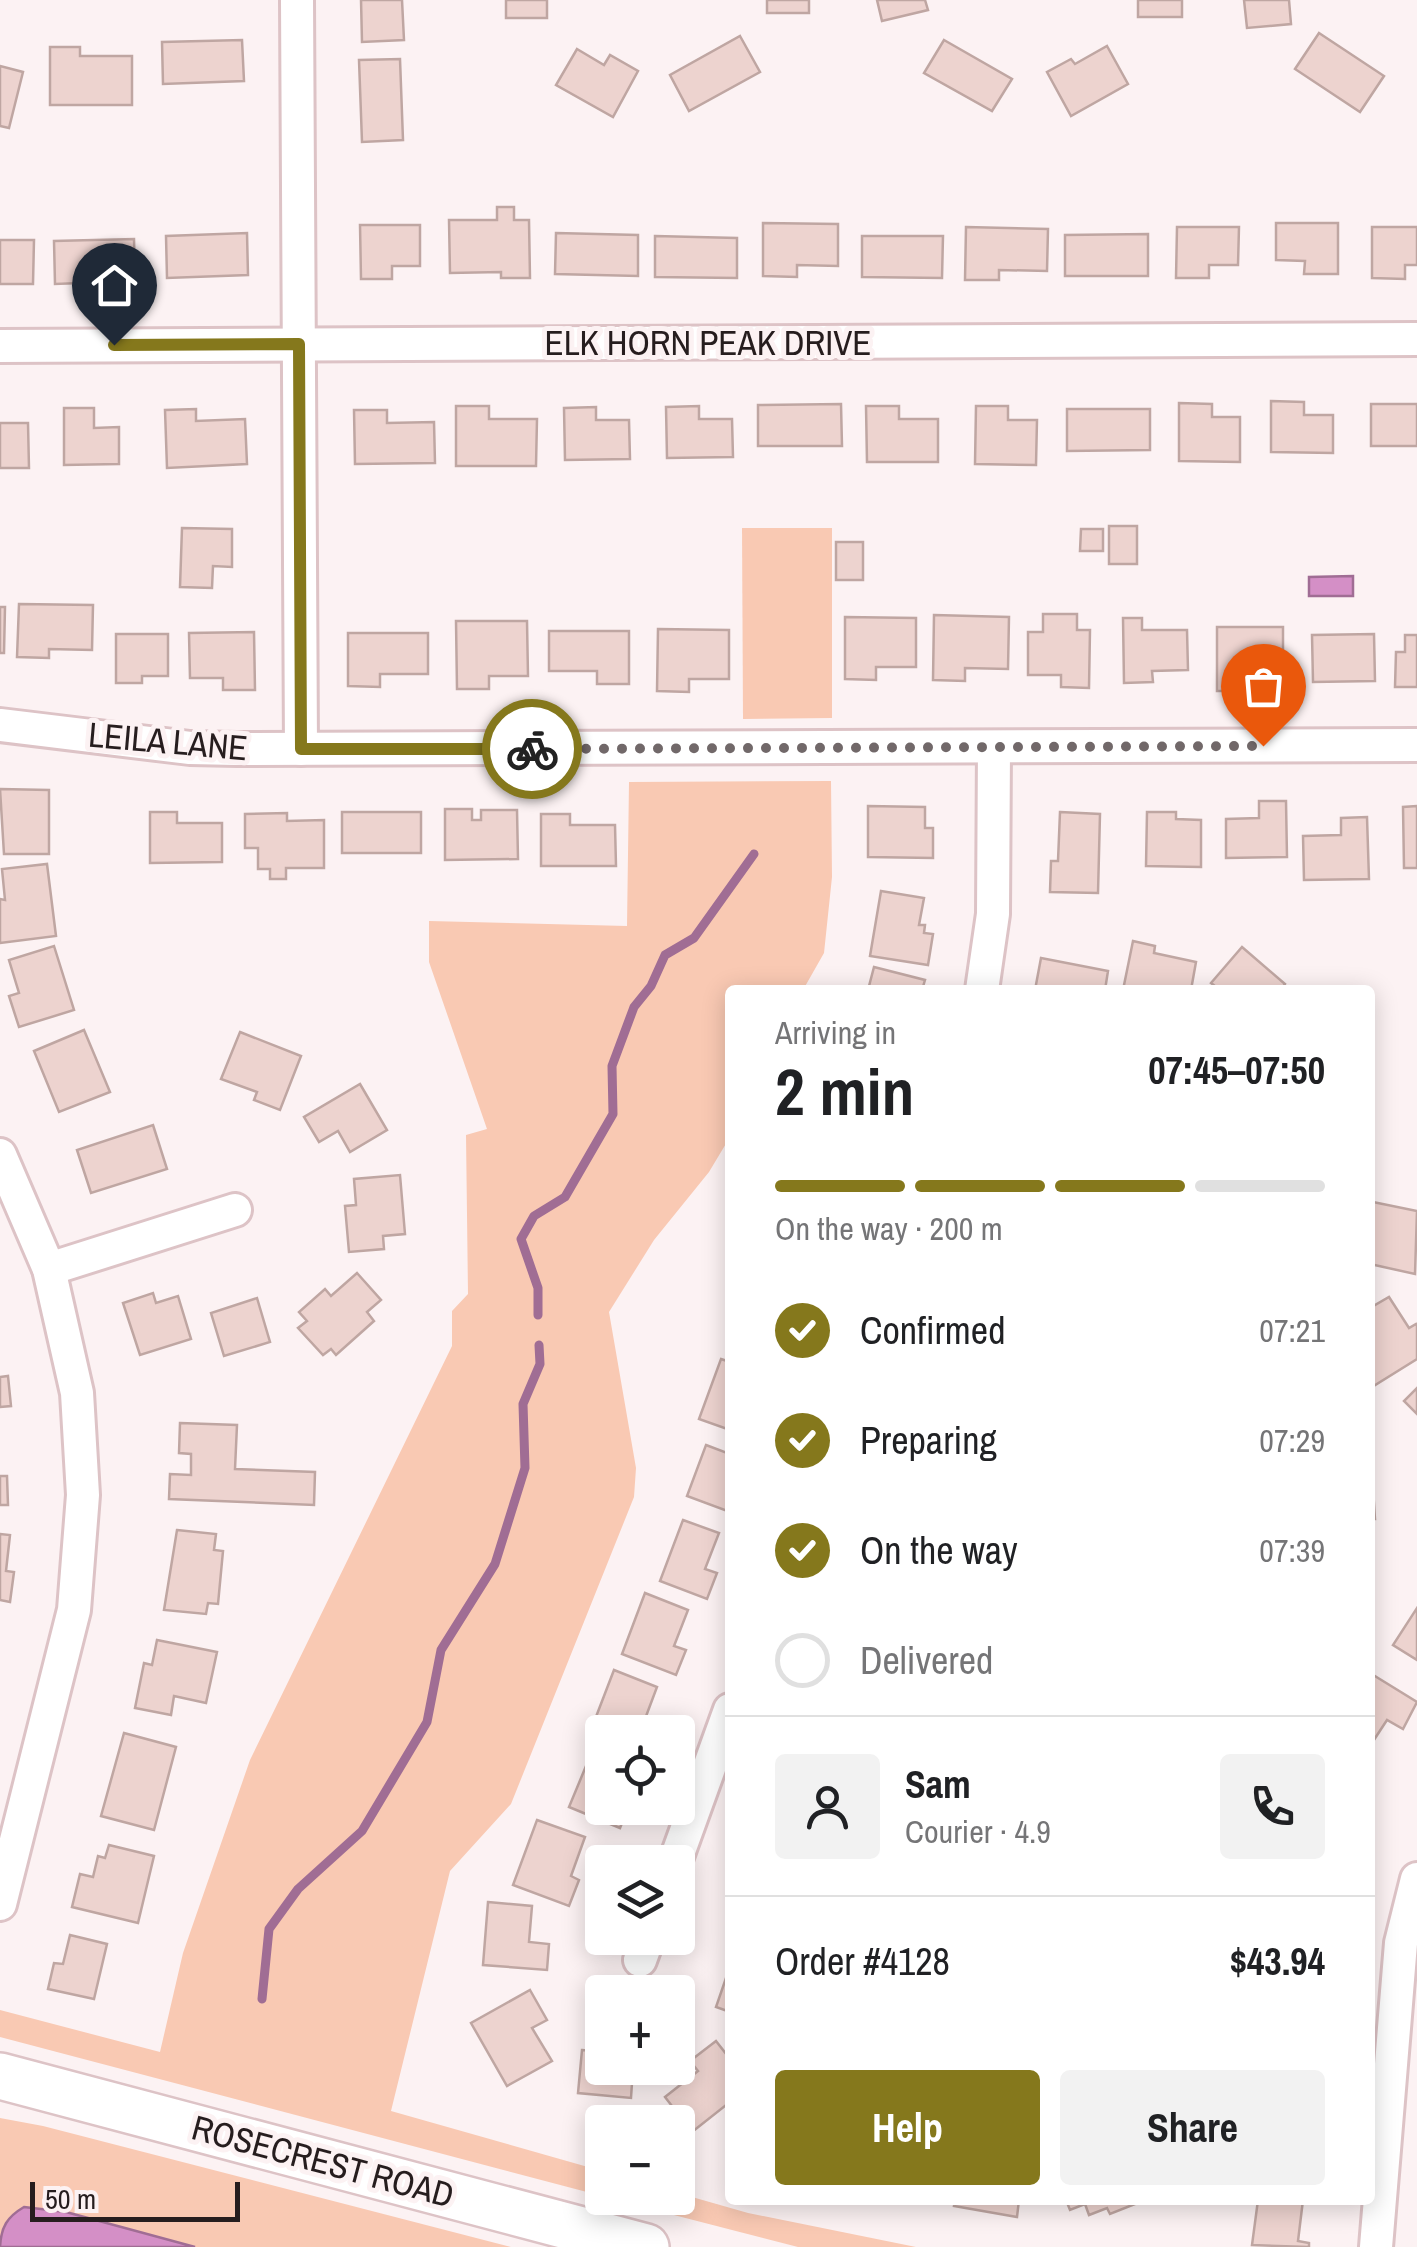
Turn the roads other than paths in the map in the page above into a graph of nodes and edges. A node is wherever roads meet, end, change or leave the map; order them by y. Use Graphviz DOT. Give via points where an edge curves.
graph roads {
  1 [pos="297,0"];
  2 [pos="1417,338"];
  3 [pos="299,344"];
  4 [pos="0,346"];
  5 [pos="0,725"];
  6 [pos="1417,746"];
  7 [pos="994,747"];
  8 [pos="301,749"];
  9 [pos="983,985"];
  10 [pos="0,1155"];
  11 [pos="235,1210"];
  12 [pos="50,1269"];
  13 [pos="725,1728"];
  14 [pos="681,1845"];
  15 [pos="1417,1878"];
  16 [pos="0,1904"];
  17 [pos="0,2076"];
  18 [pos="646,2247"];
  19 [pos="1376,2247"];
  1 -- 3 [label="street"];
  2 -- 3 [label="street, ELK HORN PEAK DRIVE"];
  3 -- 4 [label="street, ELK HORN PEAK DRIVE"];
  3 -- 8 [label="street"];
  5 -- 8 [label="street, LEILA LANE" via="190,748"];
  6 -- 7 [label="street, LEILA LANE"];
  7 -- 8 [label="street, LEILA LANE"];
  7 -- 9 [label="street" via="993,914"];
  10 -- 12 [label="street"];
  11 -- 12 [label="street"];
  12 -- 16 [label="street" via="78,1393 84,1494 74,1610"];
  13 -- 14 [label="street"];
  15 -- 19 [label="street" via="1401,1943"];
  17 -- 18 [label="main road, ROSECREST ROAD"];
}
